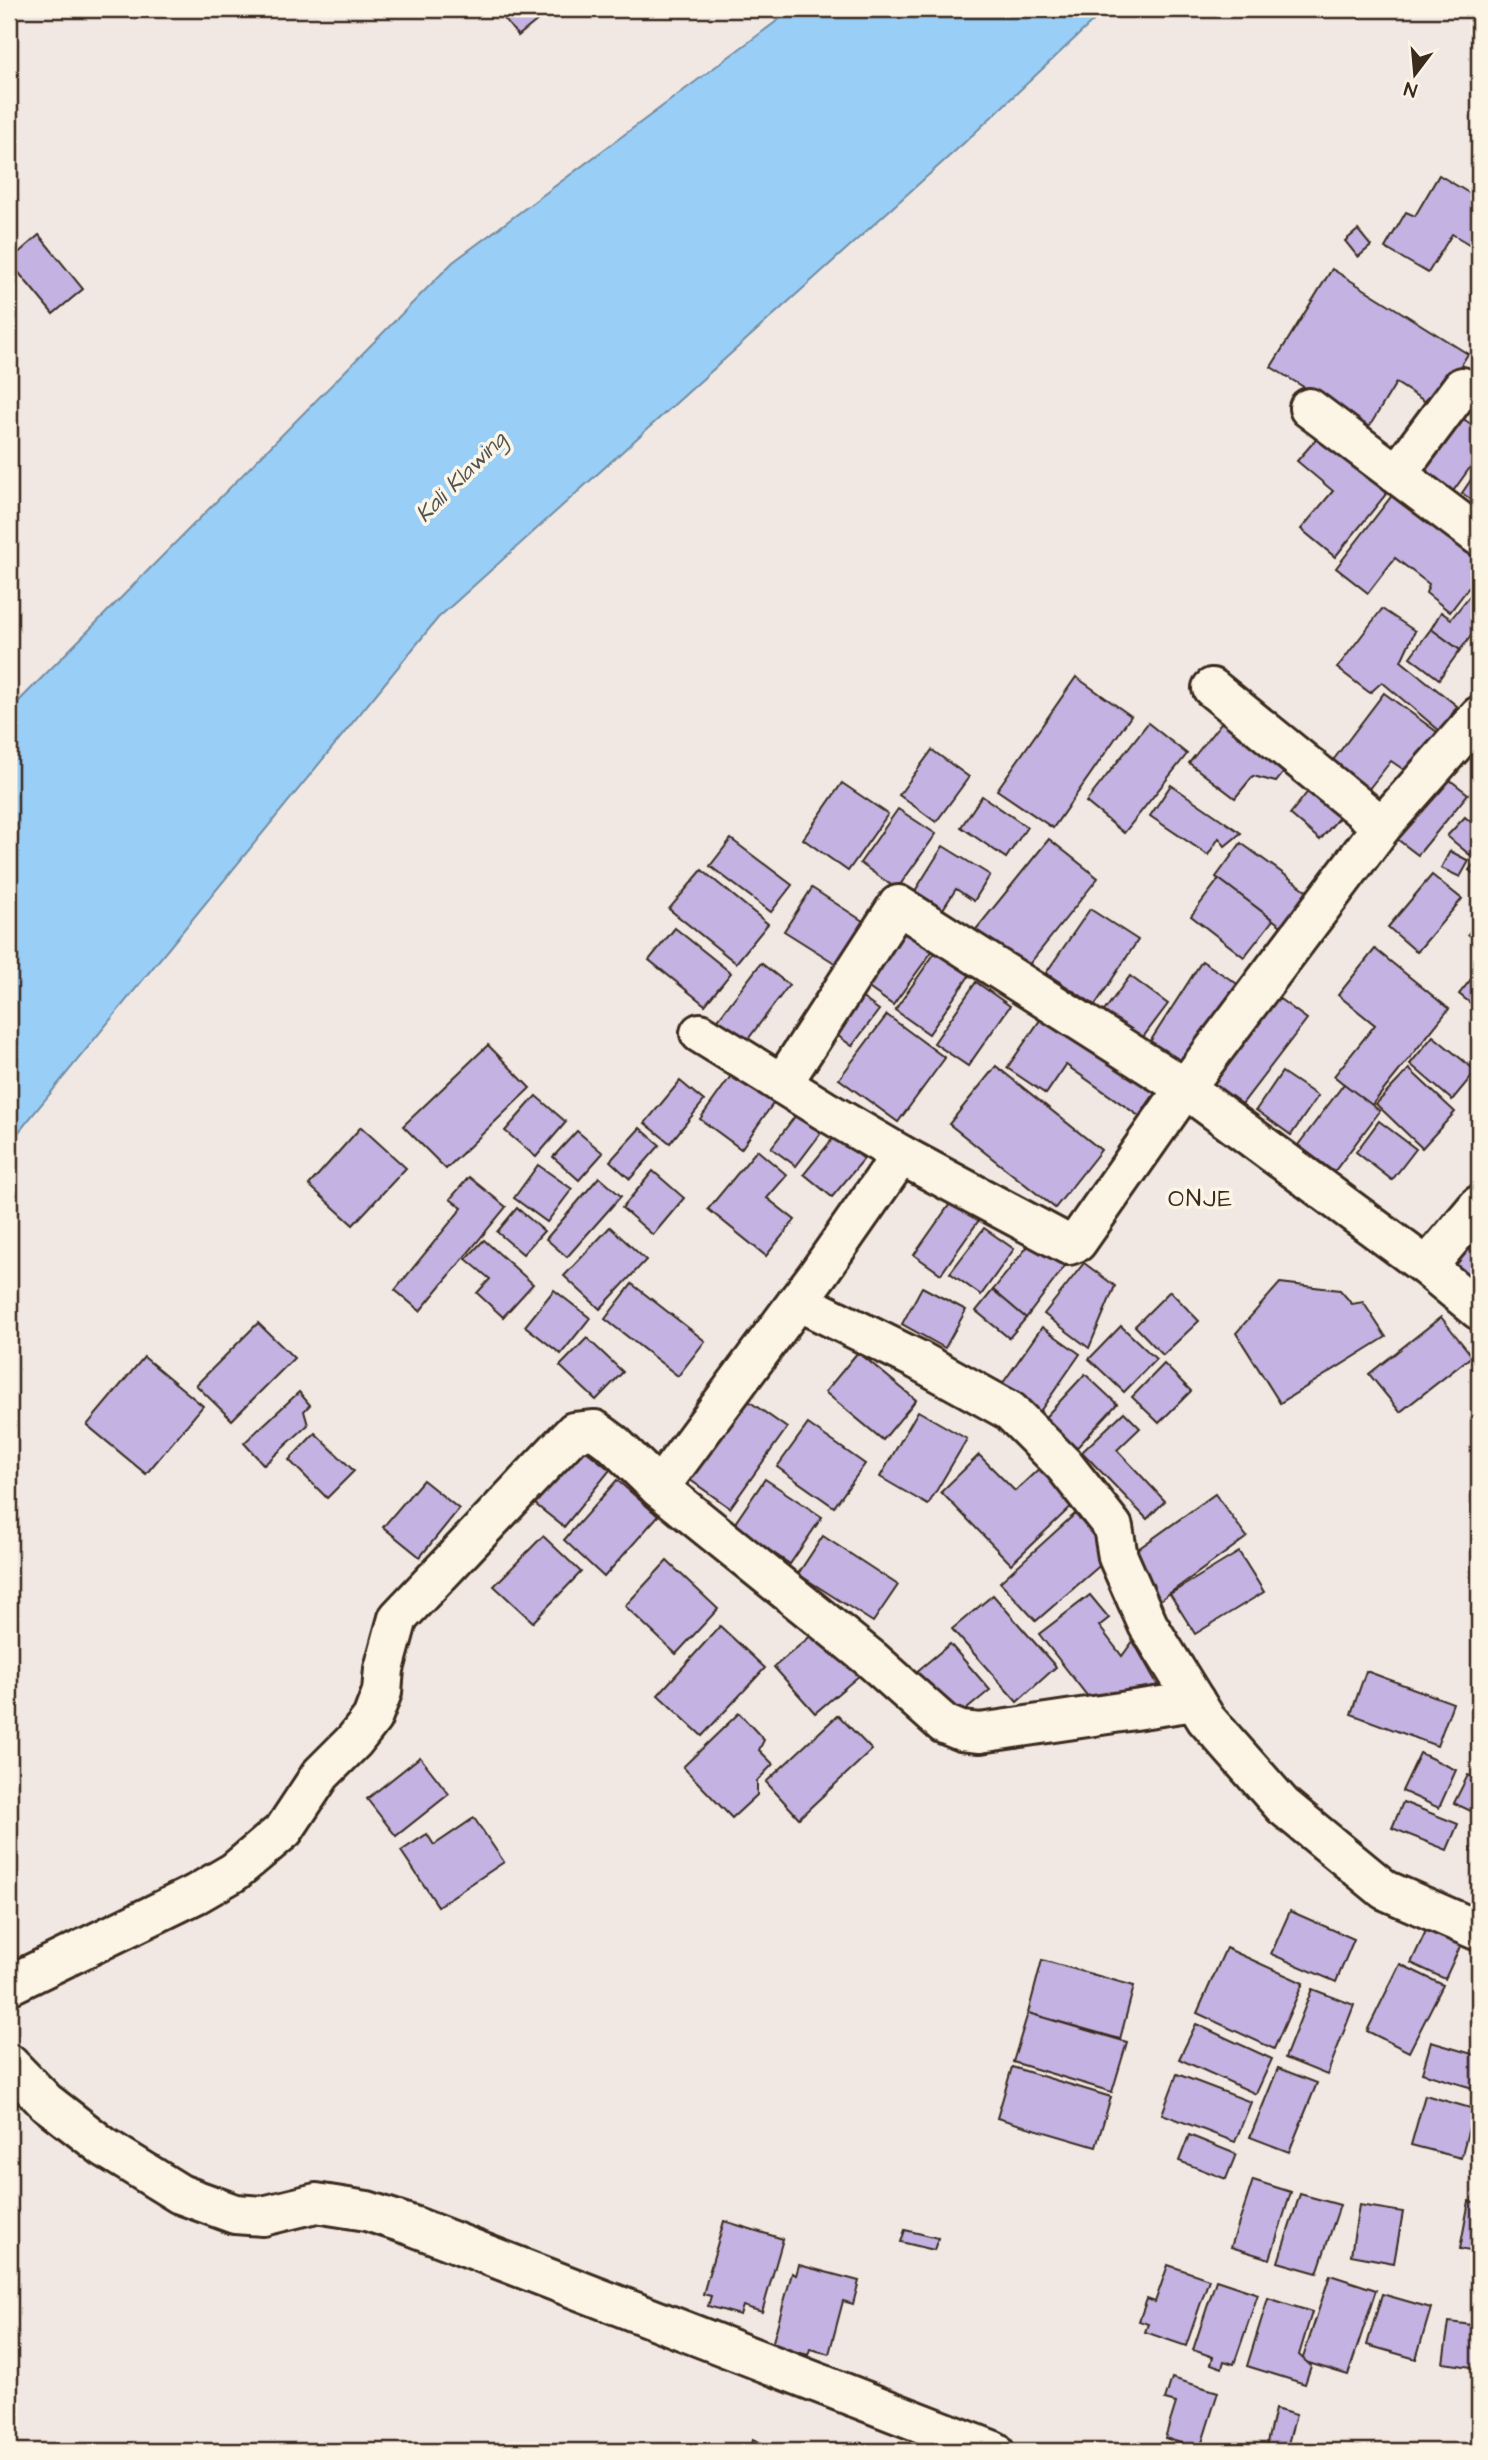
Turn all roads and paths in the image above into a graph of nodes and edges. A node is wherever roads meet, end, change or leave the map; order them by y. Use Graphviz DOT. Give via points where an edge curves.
graph roads {
  1 [pos="1462,387"];
  2 [pos="1309,408"];
  3 [pos="1396,474"];
  4 [pos="1479,536"];
  5 [pos="1212,688"];
  6 [pos="1479,716"];
  7 [pos="1382,826"];
  8 [pos="700,1033"];
  9 [pos="782,1084"];
  10 [pos="1185,1088"];
  11 [pos="901,1155"];
  12 [pos="1479,1205"];
  13 [pos="1427,1267"];
  14 [pos="799,1301"];
  15 [pos="1479,1310"];
  16 [pos="659,1488"];
  17 [pos="1195,1701"];
  18 [pos="1479,1931"];
  19 [pos="9,1985"];
  20 [pos="9,2064"];
  21 [pos="994,2451"];
  1 -- 3 [label="street"];
  2 -- 3 [label="street"];
  3 -- 4 [label="street"];
  5 -- 7 [label="street"];
  6 -- 7 [label="street"];
  7 -- 10 [label="street"];
  8 -- 9 [label="street"];
  9 -- 10 [label="street" via="898,905"];
  9 -- 11 [label="street"];
  10 -- 11 [label="street" via="1077,1242 1069,1245"];
  10 -- 13 [label="street"];
  11 -- 14 [label="street"];
  12 -- 13 [label="street"];
  13 -- 15 [label="street"];
  14 -- 16 [label="street"];
  14 -- 17 [label="street" via="1010,1411 1064,1465 1113,1527 1118,1557 1148,1625"];
  16 -- 17 [label="street" via="871,1659 944,1724 956,1729 980,1734"];
  16 -- 19 [label="street" via="595,1430 574,1432 398,1618 372,1718 321,1774 284,1829 234,1872 196,1894"];
  17 -- 18 [label="street" via="1283,1806 1385,1890"];
  20 -- 21 [label="street" via="46,2102 104,2147 180,2194 205,2204 235,2214 263,2216 316,2203 367,2211"];
}
